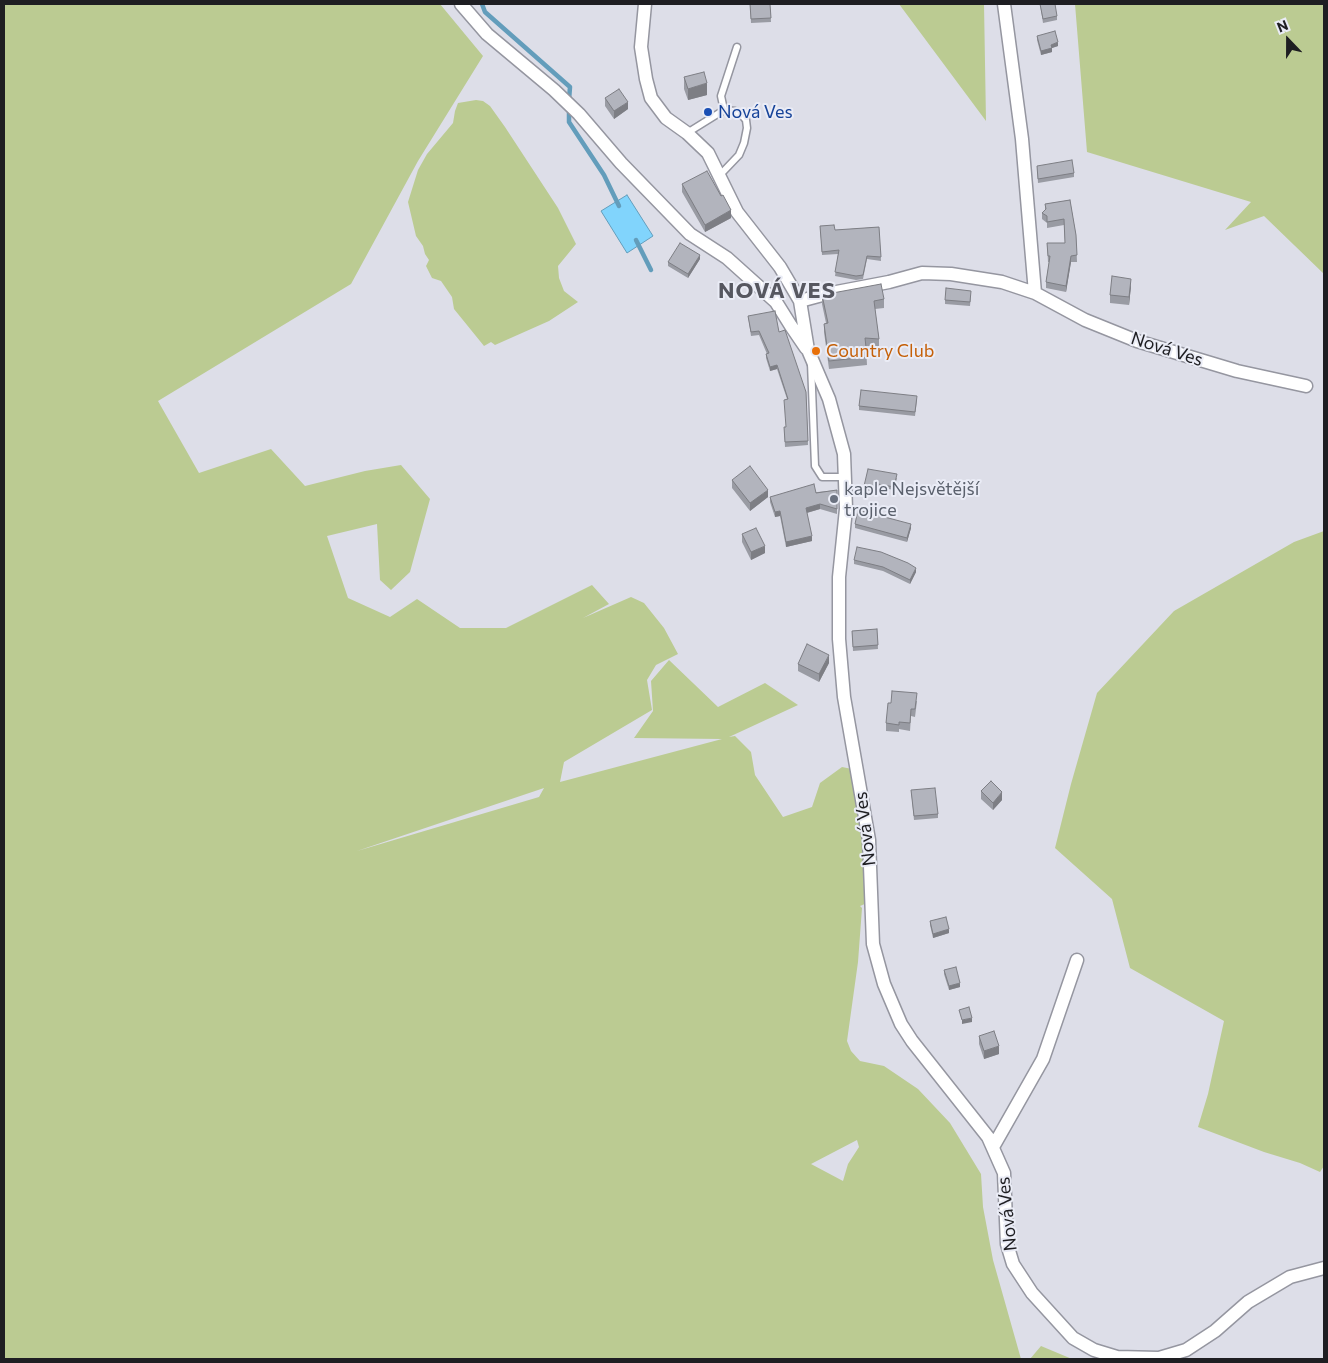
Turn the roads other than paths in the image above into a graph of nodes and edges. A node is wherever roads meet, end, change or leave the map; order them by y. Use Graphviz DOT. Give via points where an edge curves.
graph roads {
  1 [pos="462,4"];
  2 [pos="645,4"];
  3 [pos="1004,4"];
  4 [pos="737,47"];
  5 [pos="724,110"];
  6 [pos="687,133"];
  7 [pos="719,176"];
  8 [pos="1035,293"];
  9 [pos="800,301"];
  10 [pos="809,354"];
  11 [pos="1306,386"];
  12 [pos="844,477"];
  13 [pos="1077,960"];
  14 [pos="992,1147"];
  15 [pos="1324,1268"];
  1 -- 10 [label="street, Nová Ves" via="487,34 579,114 690,234 726,258 776,302"];
  2 -- 6 [label="street, Nová Ves" via="640,47 651,98 666,118"];
  3 -- 8 [label="street" via="1022,139"];
  4 -- 5 [label="lane" via="721,96"];
  5 -- 6 [label="lane"];
  5 -- 7 [label="lane" via="741,114 747,128 738,155"];
  6 -- 7 [label="street, Nová Ves" via="708,153"];
  7 -- 9 [label="street, Nová Ves" via="737,212 780,267"];
  8 -- 9 [label="street, Nová Ves" via="1002,282 922,273"];
  8 -- 11 [label="street, Nová Ves" via="1086,320 1137,341 1237,372"];
  9 -- 10 [label="street, Nová Ves"];
  10 -- 12 [label="street, Nová Ves" via="829,399 844,454"];
  10 -- 12 [label="lane, Nová Ves" via="815,466 822,476"];
  12 -- 14 [label="street, Nová Ves" via="846,509 839,577 839,639 844,697 869,840 873,944 884,984 901,1024 988,1137"];
  13 -- 14 [label="street" via="1043,1059"];
  14 -- 15 [label="street, Nová Ves" via="1004,1173 1007,1244 1013,1264 1032,1293 1073,1338 1094,1350 1117,1357 1159,1358 1186,1350 1215,1331 1248,1302 1290,1277"];
}
